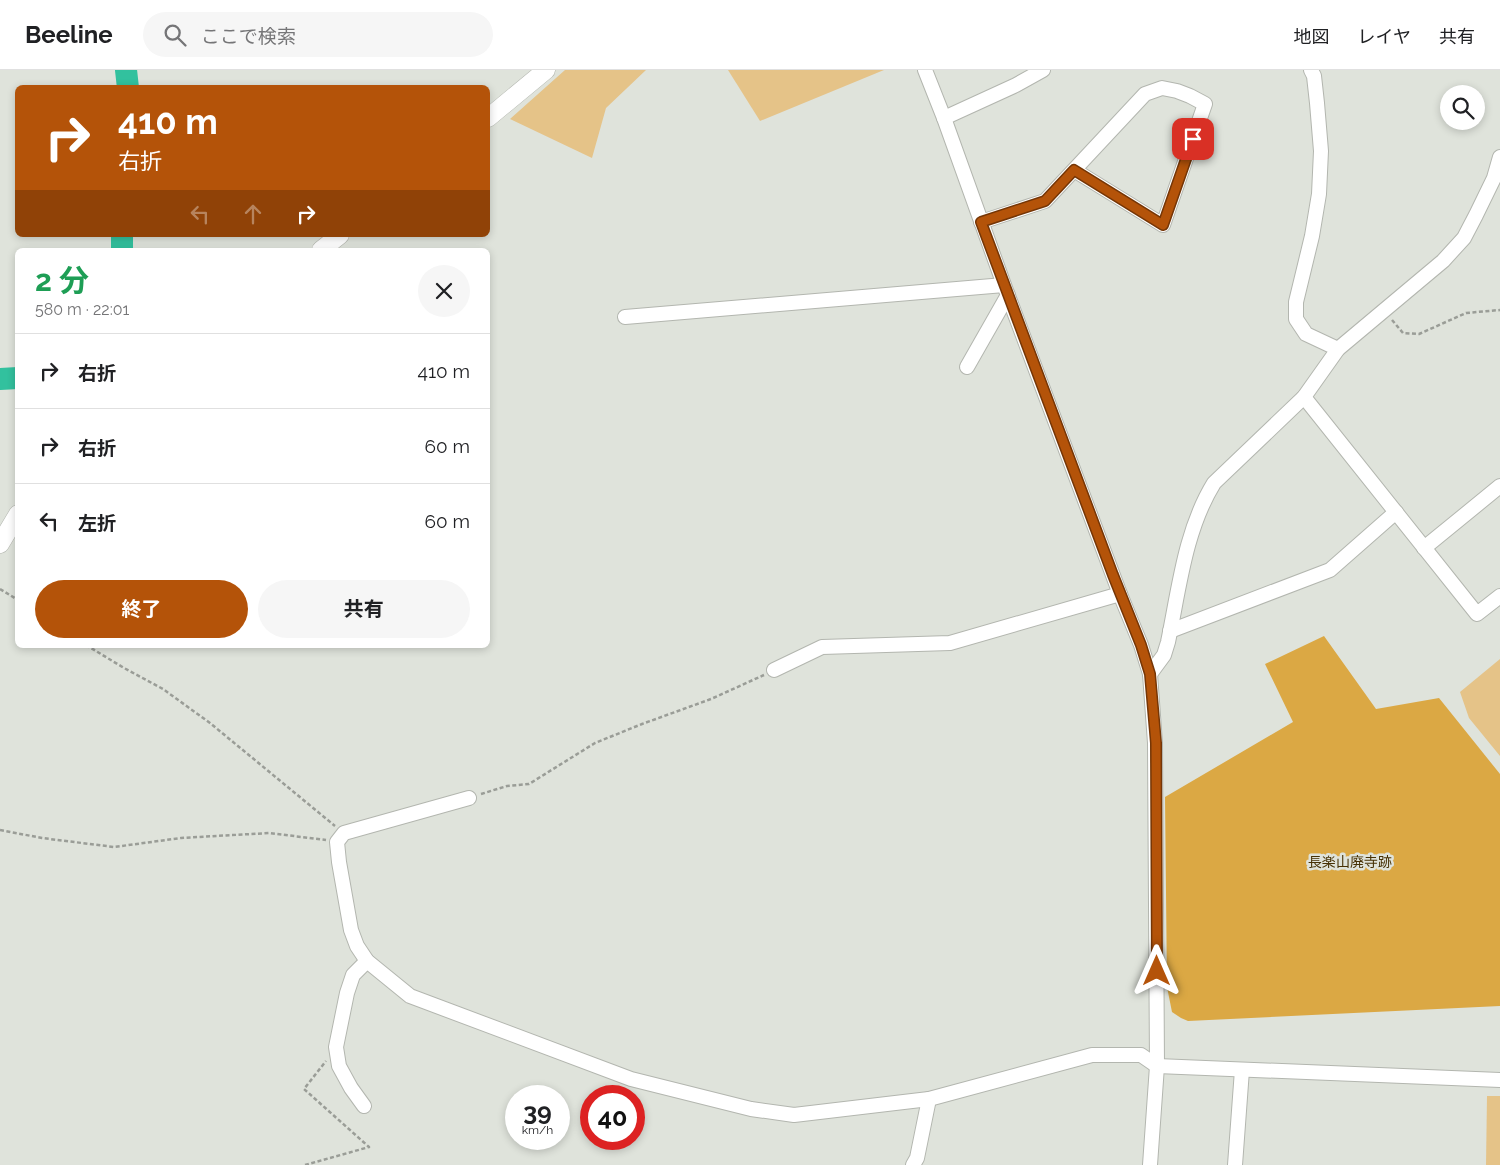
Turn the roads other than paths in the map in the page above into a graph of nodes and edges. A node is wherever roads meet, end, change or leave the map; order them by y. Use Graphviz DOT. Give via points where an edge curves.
graph roads {
  1 [pos="546,70"];
  2 [pos="925,70"];
  3 [pos="1043,70"];
  4 [pos="1311,70"];
  5 [pos="490,116"];
  6 [pos="944,118"];
  7 [pos="1500,156"];
  8 [pos="1074,170"];
  9 [pos="981,222"];
  10 [pos="338,237"];
  11 [pos="324,248"];
  12 [pos="1006,290"];
  13 [pos="625,317"];
  14 [pos="1338,349"];
  15 [pos="967,367"];
  16 [pos="1304,397"];
  17 [pos="1500,486"];
  18 [pos="1396,512"];
  19 [pos="15,519"];
  20 [pos="0,544"];
  21 [pos="1424,548"];
  22 [pos="1120,594"];
  23 [pos="1500,596"];
  24 [pos="1170,631"];
  25 [pos="774,670"];
  26 [pos="1150,674"];
  27 [pos="469,798"];
  28 [pos="367,960"];
  29 [pos="1157,1066"];
  30 [pos="1242,1070"];
  31 [pos="1500,1080"];
  32 [pos="929,1099"];
  33 [pos="364,1106"];
  34 [pos="913,1165"];
  35 [pos="1150,1165"];
  36 [pos="1235,1165"];
  1 -- 5 [label="main road"];
  2 -- 6 [label="street"];
  3 -- 6 [label="street"];
  4 -- 14 [label="street" via="1321,151 1319,194 1296,302 1296,319 1306,334"];
  6 -- 9 [label="street"];
  7 -- 14 [label="street" via="1494,178 1464,238 1443,261"];
  8 -- 8 [label="street" via="1145,94 1162,88 1205,104 1163,225"];
  8 -- 9 [label="street" via="1045,201"];
  9 -- 12 [label="street"];
  10 -- 11 [label="main road"];
  12 -- 13 [label="street"];
  12 -- 15 [label="street"];
  12 -- 22 [label="street"];
  14 -- 16 [label="street"];
  16 -- 18 [label="street"];
  16 -- 24 [label="street" via="1214,483 1191,533"];
  17 -- 21 [label="street"];
  18 -- 21 [label="street"];
  18 -- 24 [label="street" via="1330,570"];
  19 -- 20 [label="main road"];
  21 -- 23 [label="street" via="1478,614"];
  22 -- 25 [label="street" via="950,643 822,647"];
  22 -- 26 [label="street"];
  24 -- 26 [label="street" via="1164,655"];
  26 -- 29 [label="street" via="1156,743"];
  27 -- 28 [label="street" via="341,837 339,862 351,930"];
  28 -- 32 [label="street" via="410,996 630,1078 751,1109 794,1115"];
  28 -- 33 [label="street" via="353,975 346,993 336,1047 339,1066"];
  29 -- 30 [label="street"];
  29 -- 32 [label="street" via="1141,1056 1092,1055"];
  29 -- 35 [label="street"];
  30 -- 31 [label="street"];
  30 -- 36 [label="street"];
  32 -- 34 [label="street"];
}
